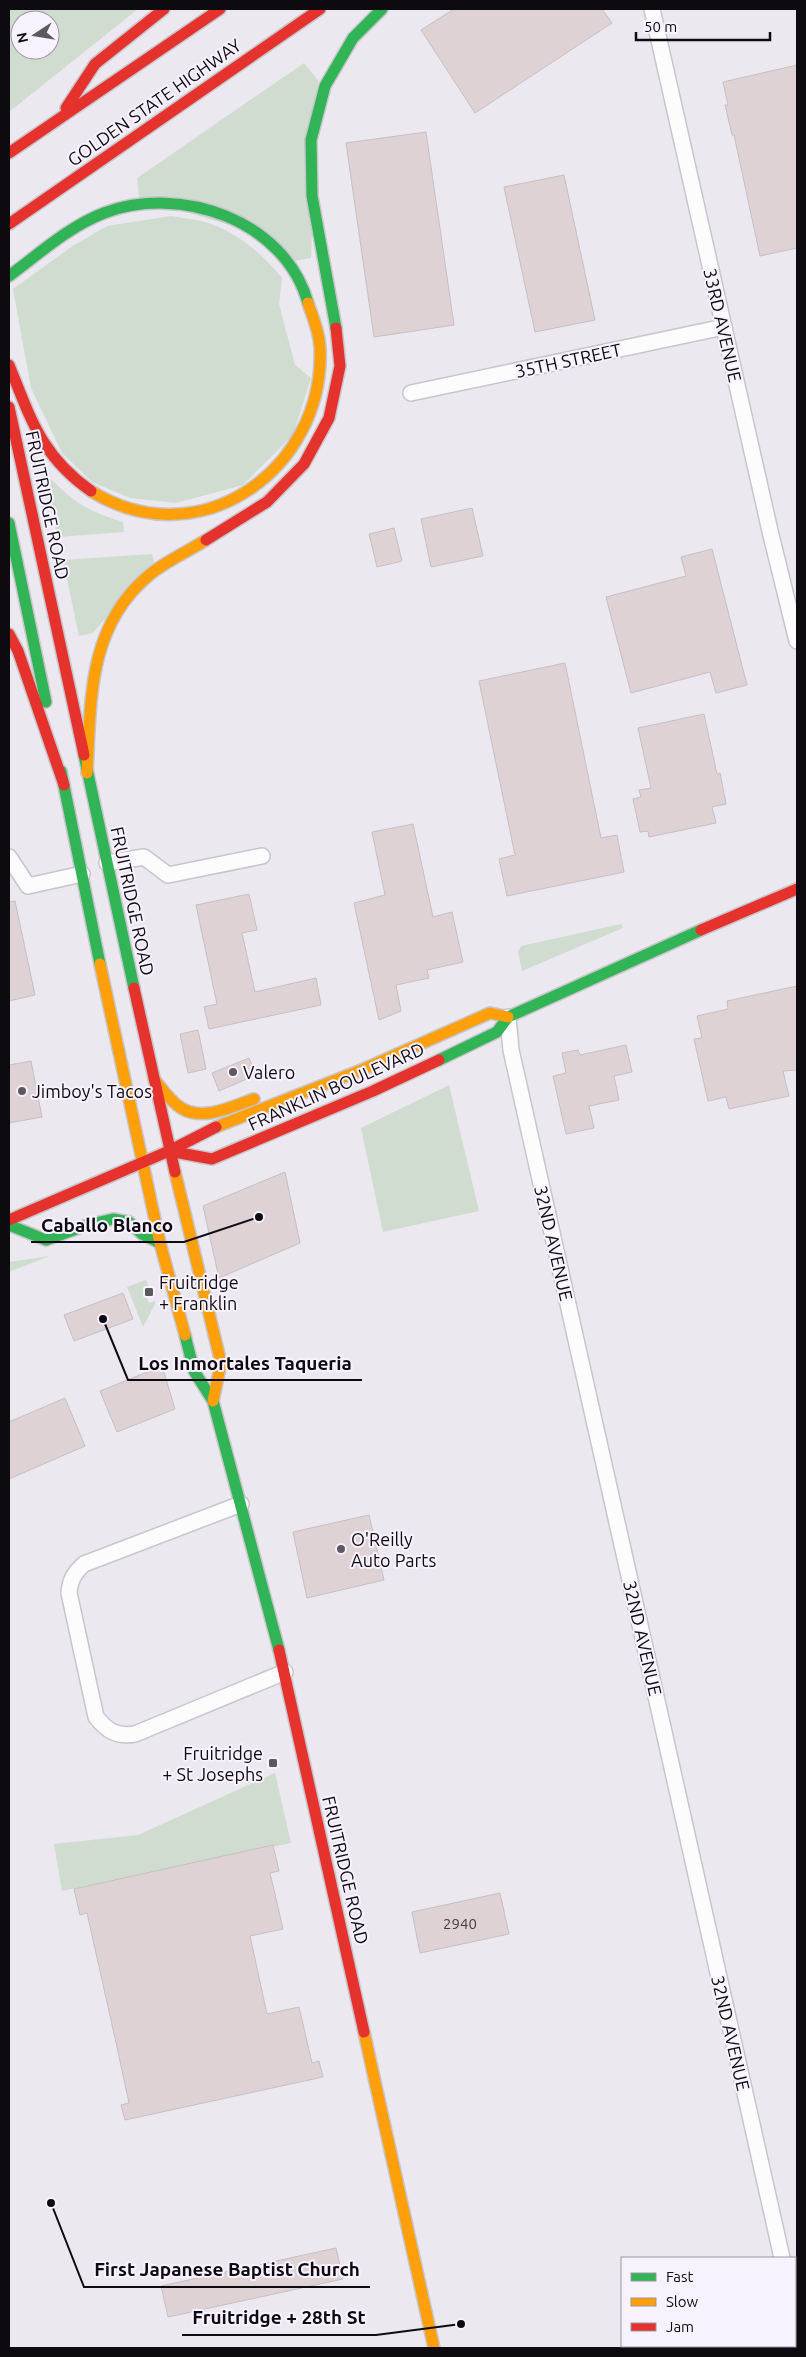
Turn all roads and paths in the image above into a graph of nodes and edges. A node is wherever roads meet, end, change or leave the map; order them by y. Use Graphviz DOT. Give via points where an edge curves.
graph roads {
  1 [pos="164,9"];
  2 [pos="220,9"];
  3 [pos="320,9"];
  4 [pos="382,9"];
  5 [pos="652,9"];
  6 [pos="58,119"];
  7 [pos="9,153"];
  8 [pos="9,224"];
  9 [pos="9,276"];
  10 [pos="724,327"];
  11 [pos="9,365"];
  12 [pos="411,394"];
  13 [pos="9,406"];
  14 [pos="9,523"];
  15 [pos="9,634"];
  16 [pos="797,641"];
  17 [pos="87,773"];
  18 [pos="64,785"];
  19 [pos="262,856"];
  20 [pos="9,857"];
  21 [pos="107,863"];
  22 [pos="82,874"];
  23 [pos="797,889"];
  24 [pos="508,1017"];
  25 [pos="154,1079"];
  26 [pos="296,1097"];
  27 [pos="169,1151"];
  28 [pos="144,1162"];
  29 [pos="9,1220"];
  30 [pos="9,1224"];
  31 [pos="160,1243"];
  32 [pos="213,1401"];
  33 [pos="241,1504"];
  34 [pos="285,1672"];
  35 [pos="782,2257"];
  36 [pos="434,2348"];
  1 -- 6 [label="main road" via="95,64"];
  2 -- 6 [label="main road"];
  3 -- 8 [label="main road, GOLDEN STATE HIGHWAY"];
  4 -- 17 [label="main road" via="353,38 325,86 311,140 312,196 335,313 340,366 329,418 304,464 267,502 148,576 120,607 101,643 92,683"];
  5 -- 10 [label="street, 33RD AVENUE"];
  6 -- 7 [label="main road"];
  9 -- 11 [label="main road" via="86,221 134,204 183,203 231,216 272,245 302,284 318,331 319,381 304,429 280,465 246,493 206,510 162,514 119,506 80,484 49,453"];
  10 -- 12 [label="street, 35TH STREET"];
  10 -- 16 [label="street, 33RD AVENUE"];
  13 -- 17 [label="main road, FRUITRIDGE ROAD"];
  14 -- 18 [label="main road, FRUITRIDGE ROAD"];
  15 -- 18 [label="main road" via="18,651"];
  17 -- 21 [label="main road, FRUITRIDGE ROAD"];
  18 -- 22 [label="main road, FRUITRIDGE ROAD"];
  19 -- 21 [label="street" via="168,875 144,857"];
  20 -- 22 [label="street" via="28,886"];
  21 -- 25 [label="main road, FRUITRIDGE ROAD"];
  22 -- 28 [label="main road, FRUITRIDGE ROAD"];
  23 -- 24 [label="main road, FRANKLIN BOULEVARD" via="643,954"];
  24 -- 26 [label="main road, FRANKLIN BOULEVARD" via="490,1013"];
  24 -- 27 [label="main road, FRANKLIN BOULEVARD" via="497,1032 391,1082 212,1159"];
  24 -- 35 [label="street, 32ND AVENUE" via="517,1079"];
  25 -- 26 [label="main road" via="182,1108 192,1113 207,1113 272,1094"];
  25 -- 27 [label="main road, FRUITRIDGE ROAD"];
  26 -- 27 [label="main road, FRANKLIN BOULEVARD" via="202,1132"];
  27 -- 28 [label="main road, FRANKLIN BOULEVARD"];
  27 -- 32 [label="main road, FRUITRIDGE ROAD" via="221,1363"];
  28 -- 29 [label="main road, FRANKLIN BOULEVARD"];
  28 -- 31 [label="main road, FRUITRIDGE ROAD"];
  30 -- 31 [label="main road" via="46,1240 113,1219 130,1222 142,1234"];
  31 -- 32 [label="main road, FRUITRIDGE ROAD" via="194,1371"];
  32 -- 33 [label="main road, FRUITRIDGE ROAD"];
  33 -- 34 [label="main road, FRUITRIDGE ROAD"];
  33 -- 34 [label="street" via="84,1564 76,1571 69,1593 96,1717 105,1729 117,1734 135,1734"];
  34 -- 36 [label="main road, FRUITRIDGE ROAD"];
}
